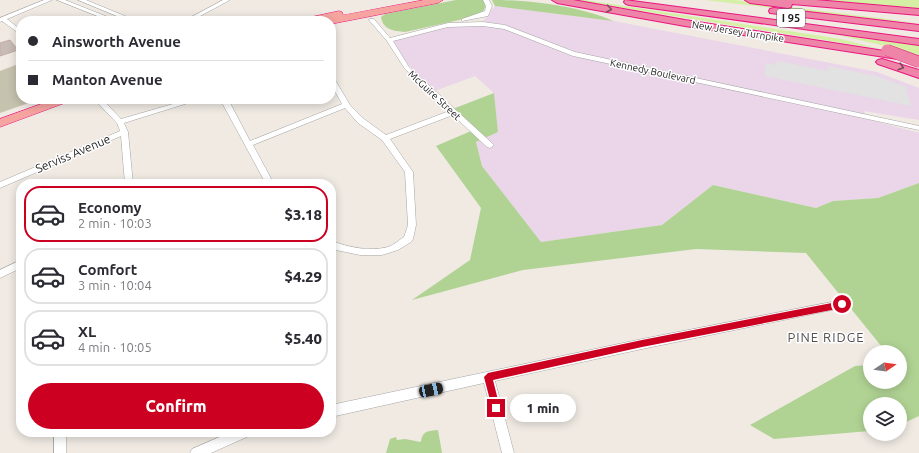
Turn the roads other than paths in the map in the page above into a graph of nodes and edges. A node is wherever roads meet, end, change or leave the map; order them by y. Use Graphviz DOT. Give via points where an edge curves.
graph roads {
  1 [pos="49,0"];
  2 [pos="60,0"];
  3 [pos="81,0"];
  4 [pos="227,0"];
  5 [pos="413,0"];
  6 [pos="438,0"];
  7 [pos="486,0"];
  8 [pos="557,0"];
  9 [pos="615,0"];
  10 [pos="662,0"];
  11 [pos="684,0"];
  12 [pos="750,0"];
  13 [pos="783,0"];
  14 [pos="676,9"];
  15 [pos="383,10"];
  16 [pos="488,11"];
  17 [pos="919,12"];
  18 [pos="102,16"];
  19 [pos="115,16"];
  20 [pos="197,16"];
  21 [pos="331,16"];
  22 [pos="352,16"];
  23 [pos="336,19"];
  24 [pos="2,20"];
  25 [pos="372,20"];
  26 [pos="684,23"];
  27 [pos="483,24"];
  28 [pos="433,28"];
  29 [pos="918,28"];
  30 [pos="380,29"];
  31 [pos="16,30"];
  32 [pos="413,34"];
  33 [pos="389,40"];
  34 [pos="919,42"];
  35 [pos="919,60"];
  36 [pos="919,74"];
  37 [pos="336,86"];
  38 [pos="35,104"];
  39 [pos="52,104"];
  40 [pos="103,104"];
  41 [pos="180,104"];
  42 [pos="227,104"];
  43 [pos="347,105"];
  44 [pos="453,112"];
  45 [pos="0,117"];
  46 [pos="120,122"];
  47 [pos="0,123"];
  48 [pos="919,128"];
  49 [pos="124,132"];
  50 [pos="385,138"];
  51 [pos="249,144"];
  52 [pos="490,145"];
  53 [pos="129,179"];
  54 [pos="267,179"];
  55 [pos="0,185"];
  56 [pos="336,247"];
  57 [pos="16,266"];
  58 [pos="0,274"];
  59 [pos="842,304"];
  60 [pos="488,377"];
  61 [pos="336,410"];
  62 [pos="60,437"];
  63 [pos="233,437"];
  64 [pos="60,453"];
  65 [pos="196,453"];
  66 [pos="508,453"];
  1 -- 24 [label="street"];
  2 -- 18 [label="street"];
  3 -- 19 [label="street"];
  4 -- 20 [label="street"];
  5 -- 21 [label="highway"];
  6 -- 15 [label="highway"];
  7 -- 16 [label="street" via="490,6"];
  8 -- 26 [label="highway, New Jersey Turnpike / I 95, one-way"];
  9 -- 14 [label="highway, New Jersey Turnpike / I 95"];
  10 -- 29 [label="highway, New Jersey Turnpike / I 95"];
  11 -- 29 [label="highway"];
  12 -- 29 [label="highway, I 95"];
  13 -- 17 [label="highway"];
  14 -- 34 [label="highway, New Jersey Turnpike / I 95"];
  14 -- 35 [label="highway, bridge" via="829,35"];
  15 -- 22 [label="highway"];
  15 -- 25 [label="highway"];
  16 -- 27 [label="street"];
  16 -- 28 [label="street" via="477,17"];
  22 -- 23 [label="highway"];
  22 -- 25 [label="highway"];
  24 -- 31 [label="street"];
  25 -- 30 [label="street, McGuire Street"];
  26 -- 35 [label="highway, New Jersey Turnpike / I 95"];
  26 -- 36 [label="highway, one-way" via="856,56"];
  27 -- 28 [label="street, Kennedy Boulevard"];
  27 -- 48 [label="street, Kennedy Boulevard" via="518,31 573,54"];
  28 -- 32 [label="street, Kennedy Boulevard"];
  30 -- 32 [label="street" via="392,33"];
  30 -- 33 [label="street, McGuire Street"];
  32 -- 33 [label="street, Kennedy Boulevard"];
  33 -- 44 [label="street, McGuire Street" via="407,68"];
  37 -- 43 [label="street"];
  38 -- 45 [label="highway"];
  39 -- 47 [label="highway"];
  40 -- 46 [label="street"];
  41 -- 46 [label="street, Serviss Avenue"];
  42 -- 51 [label="street"];
  43 -- 50 [label="street" via="361,121"];
  43 -- 51 [label="street"];
  44 -- 50 [label="street"];
  44 -- 52 [label="street, McGuire Street"];
  46 -- 49 [label="street"];
  49 -- 53 [label="street"];
  49 -- 55 [label="street, Serviss Avenue"];
  50 -- 56 [label="street" via="409,172 412,225 408,239 390,249 362,252"];
  51 -- 54 [label="street"];
  57 -- 58 [label="street"];
  59 -- 60 [label="street"];
  60 -- 61 [label="street"];
  60 -- 66 [label="street"];
  62 -- 64 [label="street"];
  63 -- 65 [label="street"];
}
